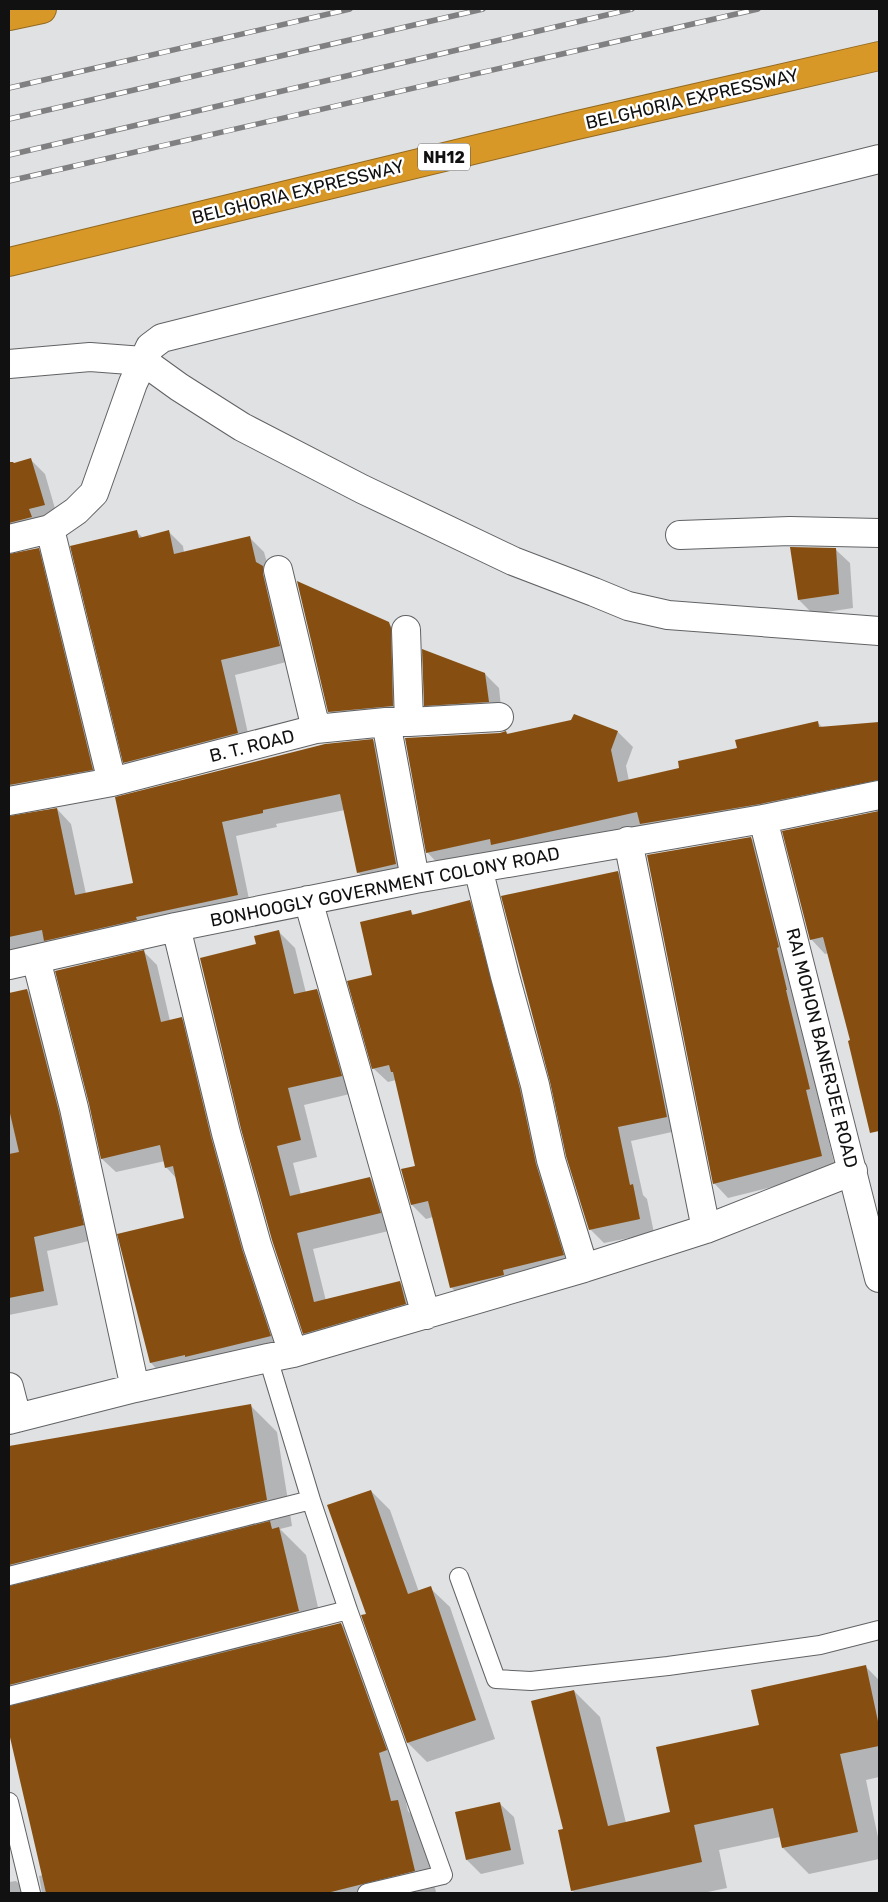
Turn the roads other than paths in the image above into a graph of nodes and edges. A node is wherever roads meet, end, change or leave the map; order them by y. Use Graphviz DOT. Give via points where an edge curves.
graph roads {
  1 [pos="42,9"];
  2 [pos="9,16"];
  3 [pos="879,56"];
  4 [pos="879,159"];
  5 [pos="9,262"];
  6 [pos="9,364"];
  7 [pos="138,372"];
  8 [pos="50,529"];
  9 [pos="879,532"];
  10 [pos="680,535"];
  11 [pos="9,539"];
  12 [pos="278,570"];
  13 [pos="406,630"];
  14 [pos="879,631"];
  15 [pos="498,717"];
  16 [pos="398,722"];
  17 [pos="316,729"];
  18 [pos="112,782"];
  19 [pos="879,795"];
  20 [pos="9,801"];
  21 [pos="763,819"];
  22 [pos="628,841"];
  23 [pos="478,868"];
  24 [pos="415,879"];
  25 [pos="308,900"];
  26 [pos="176,927"];
  27 [pos="36,959"];
  28 [pos="9,965"];
  29 [pos="853,1171"];
  30 [pos="706,1229"];
  31 [pos="584,1268"];
  32 [pos="879,1278"];
  33 [pos="426,1315"];
  34 [pos="280,1356"];
  35 [pos="9,1387"];
  36 [pos="135,1388"];
  37 [pos="13,1419"];
  38 [pos="311,1500"];
  39 [pos="9,1576"];
  40 [pos="459,1577"];
  41 [pos="348,1610"];
  42 [pos="879,1630"];
  43 [pos="9,1696"];
  44 [pos="9,1802"];
  45 [pos="31,1893"];
  46 [pos="368,1893"];
  1 -- 2 [label="highway"];
  3 -- 5 [label="highway, BELGHORIA EXPRESSWAY / NH12" via="554,130"];
  4 -- 7 [label="street" via="162,338 150,347"];
  6 -- 7 [label="street" via="90,357"];
  7 -- 8 [label="street" via="94,493 76,512"];
  7 -- 14 [label="street" via="178,387 242,427 362,489 513,561 628,606 668,615"];
  8 -- 11 [label="street"];
  8 -- 18 [label="street"];
  9 -- 10 [label="street" via="790,530"];
  12 -- 17 [label="street"];
  13 -- 16 [label="street"];
  15 -- 16 [label="street, B. T. ROAD"];
  16 -- 17 [label="street, B. T. ROAD"];
  16 -- 24 [label="street"];
  17 -- 18 [label="street, B. T. ROAD"];
  18 -- 20 [label="street, B. T. ROAD"];
  19 -- 21 [label="street, BONHOOGLY GOVERNMENT COLONY ROAD"];
  21 -- 22 [label="street, BONHOOGLY GOVERNMENT COLONY ROAD"];
  21 -- 29 [label="street, RAI MOHON BANERJEE ROAD"];
  22 -- 23 [label="street, BONHOOGLY GOVERNMENT COLONY ROAD"];
  22 -- 30 [label="street"];
  23 -- 24 [label="street, BONHOOGLY GOVERNMENT COLONY ROAD"];
  23 -- 31 [label="street" via="535,1085 551,1160"];
  24 -- 25 [label="street, BONHOOGLY GOVERNMENT COLONY ROAD"];
  25 -- 26 [label="street, BONHOOGLY GOVERNMENT COLONY ROAD"];
  25 -- 33 [label="street"];
  26 -- 27 [label="street, BONHOOGLY GOVERNMENT COLONY ROAD"];
  26 -- 34 [label="street" via="257,1246"];
  27 -- 28 [label="street, BONHOOGLY GOVERNMENT COLONY ROAD"];
  27 -- 36 [label="street" via="74,1108"];
  29 -- 30 [label="street"];
  29 -- 32 [label="street, RAI MOHON BANERJEE ROAD"];
  30 -- 31 [label="street"];
  31 -- 33 [label="street"];
  33 -- 34 [label="street"];
  34 -- 36 [label="street"];
  34 -- 38 [label="lane"];
  35 -- 37 [label="street"];
  36 -- 37 [label="street"];
  38 -- 39 [label="lane"];
  38 -- 41 [label="lane"];
  40 -- 42 [label="lane" via="496,1679 531,1681 668,1666 820,1645"];
  41 -- 43 [label="lane"];
  41 -- 46 [label="lane" via="443,1875"];
  44 -- 45 [label="lane"];
}
